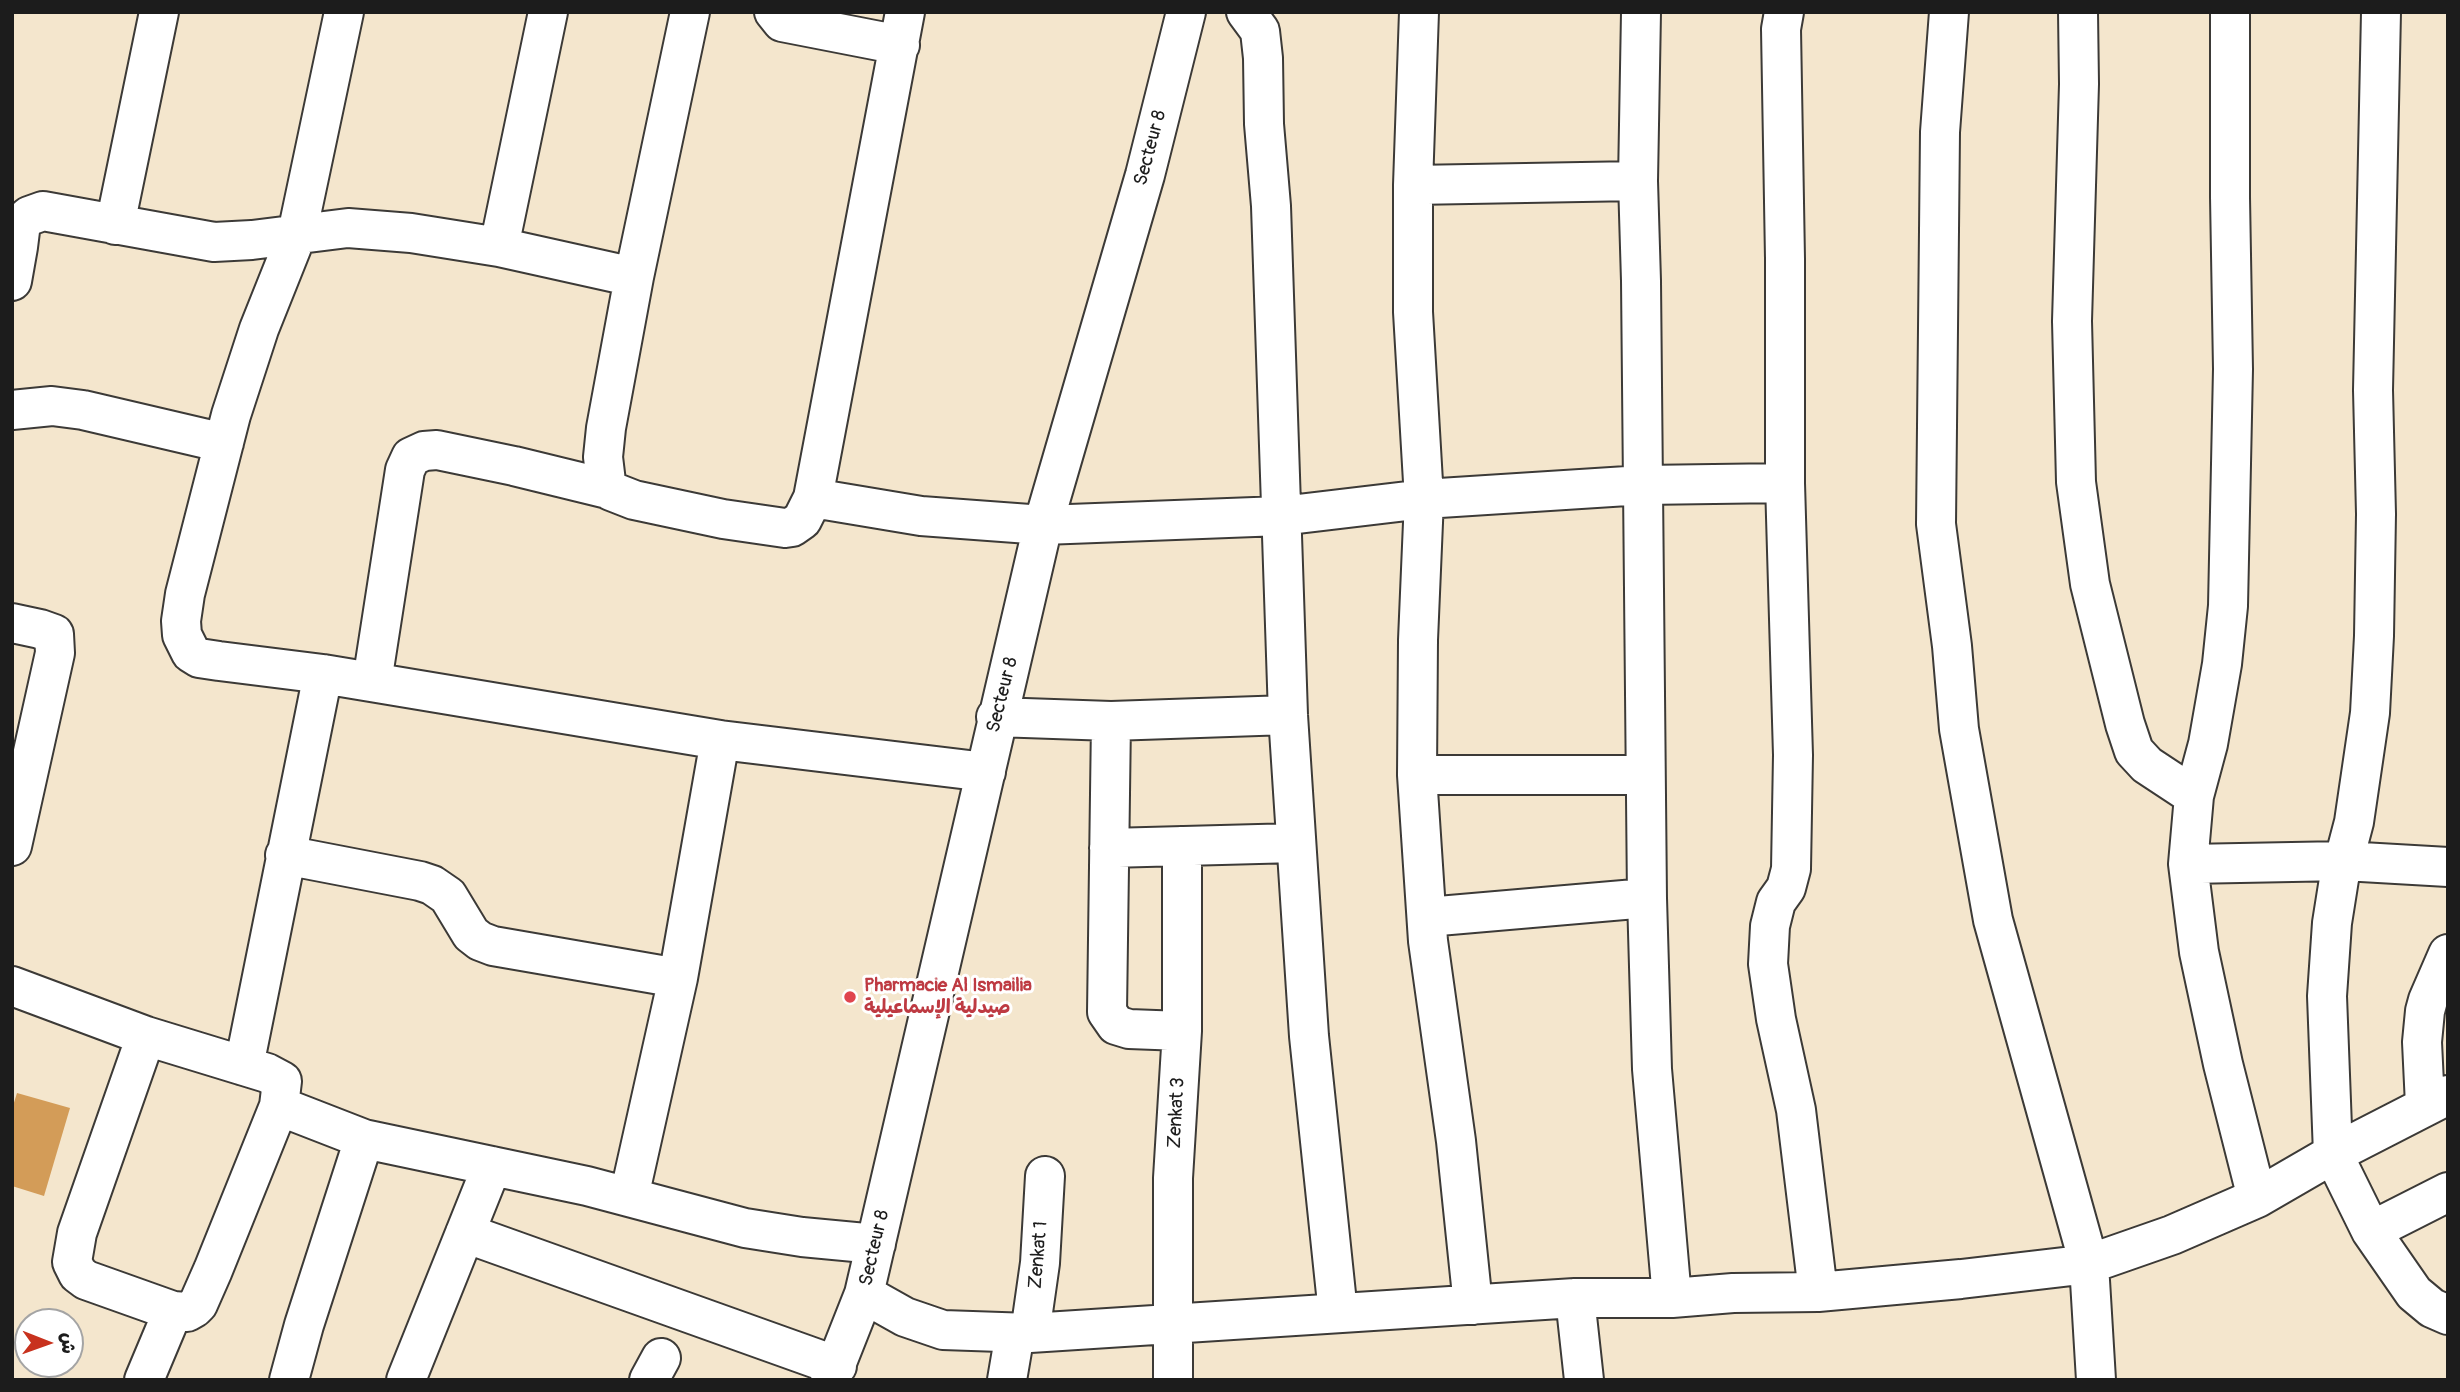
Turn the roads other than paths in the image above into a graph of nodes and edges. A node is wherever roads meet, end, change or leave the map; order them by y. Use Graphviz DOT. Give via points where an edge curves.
graph roads {
  1 [pos="159,12"];
  2 [pos="344,12"];
  3 [pos="548,12"];
  4 [pos="690,12"];
  5 [pos="774,12"];
  6 [pos="1186,12"];
  7 [pos="1246,12"];
  8 [pos="1419,12"];
  9 [pos="1641,12"];
  10 [pos="1784,12"];
  11 [pos="1949,12"];
  12 [pos="2078,12"];
  13 [pos="2230,12"];
  14 [pos="2381,12"];
  15 [pos="903,29"];
  16 [pos="1638,181"];
  17 [pos="1413,185"];
  18 [pos="115,225"];
  19 [pos="296,234"];
  20 [pos="499,247"];
  21 [pos="14,258"];
  22 [pos="634,277"];
  23 [pos="12,410"];
  24 [pos="224,443"];
  25 [pos="1785,483"];
  26 [pos="1643,485"];
  27 [pos="608,489"];
  28 [pos="813,498"];
  29 [pos="1424,499"];
  30 [pos="1281,516"];
  31 [pos="1043,525"];
  32 [pos="12,623"];
  33 [pos="323,674"];
  34 [pos="372,682"];
  35 [pos="1288,715"];
  36 [pos="996,718"];
  37 [pos="1111,721"];
  38 [pos="720,740"];
  39 [pos="986,772"];
  40 [pos="1418,775"];
  41 [pos="1645,775"];
  42 [pos="2194,796"];
  43 [pos="1296,843"];
  44 [pos="12,846"];
  45 [pos="1182,846"];
  46 [pos="1109,848"];
  47 [pos="285,855"];
  48 [pos="2344,861"];
  49 [pos="2188,864"];
  50 [pos="2448,867"];
  51 [pos="1647,898"];
  52 [pos="1427,917"];
  53 [pos="2448,954"];
  54 [pos="678,978"];
  55 [pos="15,995"];
  56 [pos="1182,1031"];
  57 [pos="146,1036"];
  58 [pos="244,1066"];
  59 [pos="2437,1100"];
  60 [pos="279,1106"];
  61 [pos="363,1139"];
  62 [pos="2333,1154"];
  63 [pos="492,1166"];
  64 [pos="1045,1176"];
  65 [pos="2448,1192"];
  66 [pos="629,1197"];
  67 [pos="2257,1198"];
  68 [pos="2371,1231"];
  69 [pos="465,1233"];
  70 [pos="876,1244"];
  71 [pos="2089,1264"];
  72 [pos="1818,1292"];
  73 [pos="864,1294"];
  74 [pos="1575,1298"];
  75 [pos="1672,1298"];
  76 [pos="1473,1305"];
  77 [pos="173,1311"];
  78 [pos="1338,1313"];
  79 [pos="2448,1315"];
  80 [pos="1172,1325"];
  81 [pos="1023,1333"];
  82 [pos="833,1373"];
  83 [pos="144,1380"];
  84 [pos="289,1380"];
  85 [pos="406,1380"];
  86 [pos="1007,1380"];
  87 [pos="1173,1380"];
  88 [pos="1584,1380"];
  89 [pos="2096,1380"];
  1 -- 18 [label="street"];
  2 -- 19 [label="street"];
  3 -- 20 [label="street"];
  4 -- 22 [label="street"];
  5 -- 15 [label="street" via="782,22"];
  6 -- 31 [label="street, Secteur 8" via="1145,175"];
  7 -- 30 [label="street" via="1260,31 1263,58"];
  8 -- 17 [label="street"];
  9 -- 16 [label="street"];
  10 -- 25 [label="street"];
  11 -- 71 [label="street" via="1940,132 1936,524 1959,729 1993,920"];
  12 -- 42 [label="street" via="2073,334 2076,482 2090,584 2134,751"];
  13 -- 42 [label="street" via="2233,369 2228,607 2208,744"];
  14 -- 48 [label="street" via="2373,390 2374,636 2370,713"];
  15 -- 28 [label="street"];
  16 -- 17 [label="street"];
  16 -- 26 [label="street"];
  17 -- 29 [label="street" via="1413,312"];
  18 -- 19 [label="street" via="214,242"];
  18 -- 21 [label="street" via="43,211 29,215 21,223"];
  19 -- 20 [label="street" via="370,229"];
  19 -- 24 [label="street" via="259,329"];
  20 -- 22 [label="street"];
  22 -- 27 [label="street" via="606,428 603,457"];
  23 -- 24 [label="street" via="52,406 83,410"];
  24 -- 33 [label="street" via="183,606 181,629 186,647 199,658"];
  25 -- 26 [label="street"];
  25 -- 72 [label="street" via="1793,755 1791,869 1770,926 1768,964 1796,1110"];
  26 -- 29 [label="street"];
  26 -- 41 [label="street"];
  27 -- 28 [label="street" via="647,503 785,528 802,520"];
  27 -- 34 [label="street" via="437,450 411,457 405,470"];
  28 -- 31 [label="street" via="921,516"];
  29 -- 30 [label="street"];
  29 -- 40 [label="street"];
  30 -- 31 [label="street"];
  30 -- 35 [label="street"];
  31 -- 36 [label="street, Secteur 8"];
  32 -- 44 [label="street" via="54,635 55,653"];
  33 -- 34 [label="street"];
  33 -- 47 [label="street"];
  34 -- 38 [label="street"];
  35 -- 37 [label="street"];
  35 -- 43 [label="street"];
  36 -- 37 [label="street"];
  36 -- 39 [label="street, Secteur 8"];
  37 -- 46 [label="street"];
  38 -- 39 [label="street"];
  38 -- 54 [label="street"];
  39 -- 70 [label="street, Secteur 8"];
  40 -- 41 [label="street"];
  40 -- 52 [label="street"];
  41 -- 51 [label="street"];
  42 -- 49 [label="street"];
  43 -- 45 [label="street"];
  43 -- 78 [label="street" via="1309,1036"];
  45 -- 46 [label="street"];
  45 -- 56 [label="street, Zenkat 3"];
  46 -- 56 [label="street" via="1107,1012 1116,1025 1129,1029"];
  47 -- 54 [label="street" via="432,885 448,896 471,934 493,946"];
  47 -- 58 [label="street"];
  48 -- 49 [label="street"];
  48 -- 50 [label="street"];
  48 -- 62 [label="street" via="2332,923 2327,996"];
  49 -- 67 [label="street" via="2199,952"];
  51 -- 52 [label="street"];
  51 -- 75 [label="street" via="1652,1069"];
  52 -- 76 [label="street"];
  53 -- 59 [label="street" via="2431,993 2422,1042"];
  54 -- 66 [label="street"];
  55 -- 57 [label="street"];
  56 -- 80 [label="street, Zenkat 3" via="1173,1178"];
  57 -- 58 [label="street"];
  57 -- 77 [label="street" via="76,1233 72,1262 86,1280"];
  58 -- 60 [label="street" via="280,1079"];
  59 -- 62 [label="street"];
  60 -- 61 [label="street"];
  60 -- 77 [label="street" via="198,1304 187,1312"];
  61 -- 63 [label="street"];
  61 -- 84 [label="street"];
  62 -- 67 [label="street"];
  62 -- 68 [label="street"];
  63 -- 66 [label="street"];
  63 -- 69 [label="street"];
  64 -- 81 [label="street, Zenkat 1" via="1040,1263"];
  65 -- 68 [label="street"];
  66 -- 70 [label="street" via="755,1230"];
  67 -- 71 [label="street" via="2172,1236"];
  68 -- 79 [label="street" via="2414,1293"];
  69 -- 82 [label="street"];
  69 -- 85 [label="street"];
  70 -- 73 [label="street, Secteur 8"];
  71 -- 72 [label="street"];
  71 -- 89 [label="street"];
  72 -- 75 [label="street"];
  73 -- 81 [label="street" via="905,1317 943,1330"];
  73 -- 82 [label="street, Secteur 8"];
  74 -- 75 [label="street"];
  74 -- 76 [label="street"];
  74 -- 88 [label="street"];
  76 -- 78 [label="street"];
  77 -- 83 [label="street"];
  78 -- 80 [label="street"];
  80 -- 81 [label="street"];
  80 -- 87 [label="street, Zenkat 3"];
  81 -- 86 [label="street, Zenkat 1"];
}
